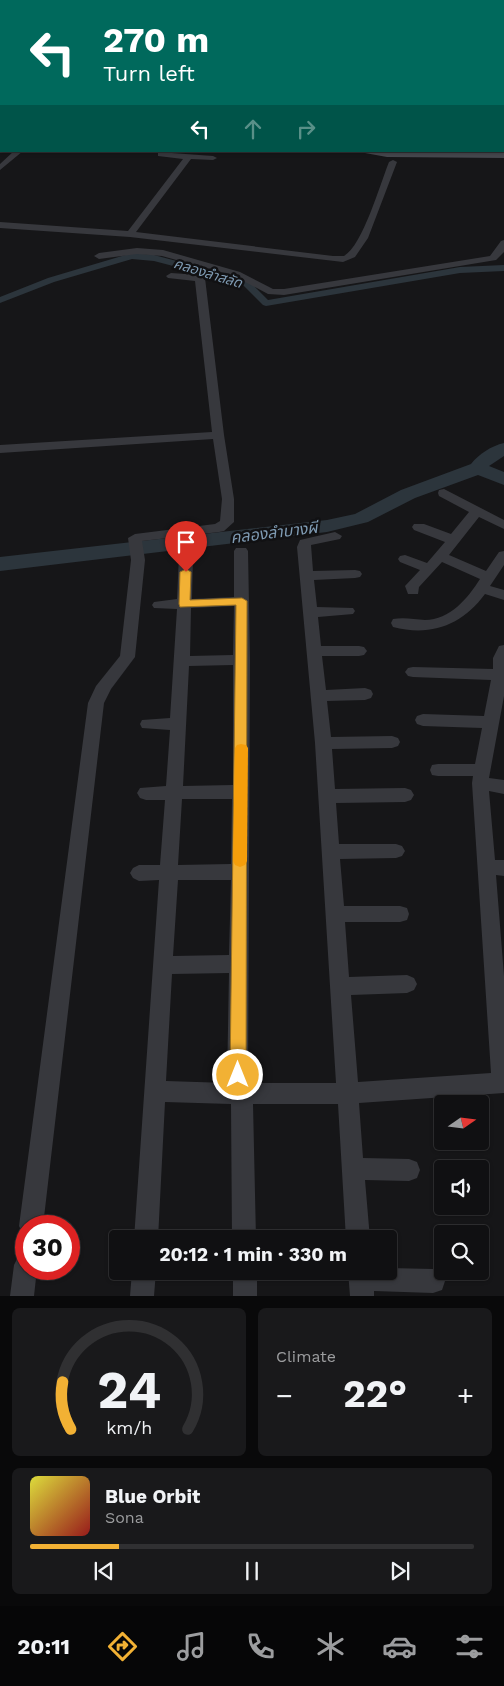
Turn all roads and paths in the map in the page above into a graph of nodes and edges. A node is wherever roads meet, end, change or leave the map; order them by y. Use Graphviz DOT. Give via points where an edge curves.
graph roads {
  1 [pos="17,152"];
  2 [pos="376,152"];
  3 [pos="481,152"];
  4 [pos="161,154"];
  5 [pos="504,154"];
  6 [pos="189,156"];
  7 [pos="213,158"];
  8 [pos="393,162"];
  9 [pos="0,168"];
  10 [pos="0,225"];
  11 [pos="130,234"];
  12 [pos="504,243"];
  13 [pos="99,256"];
  14 [pos="171,276"];
  15 [pos="218,435"];
  16 [pos="0,448"];
  17 [pos="444,493"];
  18 [pos="477,511"];
  19 [pos="504,525"];
  20 [pos="419,527"];
  21 [pos="335,536"];
  22 [pos="453,540"];
  23 [pos="241,551"];
  24 [pos="504,554"];
  25 [pos="186,556"];
  26 [pos="440,556"];
  27 [pos="405,559"];
  28 [pos="429,569"];
  29 [pos="355,574"];
  30 [pos="307,576"];
  31 [pos="484,582"];
  32 [pos="413,591"];
  33 [pos="504,596"];
  34 [pos="242,601"];
  35 [pos="184,604"];
  36 [pos="159,606"];
  37 [pos="348,611"];
  38 [pos="311,612"];
  39 [pos="398,623"];
  40 [pos="504,650"];
  41 [pos="359,651"];
  42 [pos="315,652"];
  43 [pos="242,660"];
  44 [pos="182,661"];
  45 [pos="413,672"];
  46 [pos="500,675"];
  47 [pos="365,694"];
  48 [pos="319,696"];
  49 [pos="422,720"];
  50 [pos="491,722"];
  51 [pos="148,724"];
  52 [pos="177,724"];
  53 [pos="392,742"];
  54 [pos="323,743"];
  55 [pos="438,770"];
  56 [pos="481,777"];
  57 [pos="504,787"];
  58 [pos="242,792"];
  59 [pos="174,793"];
  60 [pos="146,794"];
  61 [pos="405,795"];
  62 [pos="327,796"];
  63 [pos="396,851"];
  64 [pos="331,852"];
  65 [pos="495,868"];
  66 [pos="240,872"];
  67 [pos="139,874"];
  68 [pos="169,874"];
  69 [pos="335,914"];
  70 [pos="400,914"];
  71 [pos="239,964"];
  72 [pos="162,965"];
  73 [pos="408,984"];
  74 [pos="340,986"];
  75 [pos="503,1083"];
  76 [pos="154,1091"];
  77 [pos="240,1093"];
  78 [pos="347,1093"];
  79 [pos="353,1169"];
  80 [pos="409,1170"];
  81 [pos="32,1215"];
  82 [pos="146,1230"];
  83 [pos="244,1230"];
  84 [pos="357,1230"];
  85 [pos="24,1280"];
  86 [pos="143,1280"];
  87 [pos="245,1280"];
  88 [pos="433,1281"];
  89 [pos="361,1282"];
  90 [pos="22,1296"];
  91 [pos="142,1296"];
  92 [pos="245,1296"];
  1 -- 9 [label="street"];
  2 -- 5 [label="main road"];
  3 -- 5 [label="main road"];
  4 -- 6 [label="street"];
  6 -- 7 [label="street"];
  6 -- 11 [label="street"];
  8 -- 11 [label="street" via="362,241 351,256 344,259"];
  10 -- 11 [label="street"];
  12 -- 13 [label="street" via="492,258 284,292 271,292 237,274 163,253 137,251"];
  14 -- 15 [label="street" via="200,278"];
  15 -- 16 [label="street"];
  15 -- 81 [label="street" via="228,499 227,522 219,528 135,538 138,560 127,656 101,690 96,703"];
  17 -- 18 [label="street"];
  18 -- 19 [label="street"];
  18 -- 22 [label="street"];
  20 -- 22 [label="street"];
  21 -- 30 [label="street" via="305,544"];
  22 -- 26 [label="street"];
  23 -- 34 [label="street"];
  24 -- 31 [label="street"];
  25 -- 35 [label="street"];
  26 -- 28 [label="street"];
  26 -- 31 [label="street"];
  27 -- 28 [label="street"];
  28 -- 32 [label="street" via="412,586"];
  29 -- 30 [label="street"];
  30 -- 38 [label="street"];
  31 -- 33 [label="street"];
  31 -- 39 [label="street" via="459,615 449,621"];
  34 -- 35 [label="street"];
  34 -- 43 [label="street"];
  35 -- 36 [label="street"];
  35 -- 44 [label="street"];
  37 -- 38 [label="street"];
  38 -- 42 [label="street"];
  40 -- 46 [label="street"];
  41 -- 42 [label="street"];
  42 -- 48 [label="street"];
  43 -- 44 [label="street"];
  43 -- 58 [label="street"];
  44 -- 52 [label="street"];
  45 -- 46 [label="street"];
  46 -- 50 [label="street"];
  47 -- 48 [label="street"];
  48 -- 54 [label="street"];
  49 -- 50 [label="street"];
  50 -- 56 [label="street"];
  51 -- 52 [label="street"];
  52 -- 59 [label="street"];
  53 -- 54 [label="street"];
  54 -- 62 [label="street"];
  55 -- 56 [label="street"];
  56 -- 57 [label="street"];
  56 -- 65 [label="street"];
  58 -- 59 [label="street"];
  58 -- 66 [label="street"];
  59 -- 60 [label="street"];
  59 -- 68 [label="street"];
  61 -- 62 [label="street"];
  62 -- 64 [label="street"];
  63 -- 64 [label="street"];
  64 -- 69 [label="street"];
  65 -- 75 [label="street"];
  66 -- 68 [label="street"];
  66 -- 71 [label="street"];
  67 -- 68 [label="street"];
  68 -- 72 [label="street"];
  69 -- 70 [label="street"];
  69 -- 74 [label="street"];
  71 -- 72 [label="street"];
  71 -- 77 [label="street"];
  72 -- 76 [label="street"];
  73 -- 74 [label="street"];
  74 -- 78 [label="street"];
  75 -- 78 [label="street"];
  76 -- 77 [label="street"];
  76 -- 82 [label="street"];
  77 -- 78 [label="street"];
  77 -- 83 [label="street"];
  78 -- 79 [label="street"];
  79 -- 80 [label="street"];
  79 -- 84 [label="street"];
  85 -- 90 [label="street"];
  86 -- 91 [label="street"];
  87 -- 92 [label="street"];
  88 -- 89 [label="street"];
}
